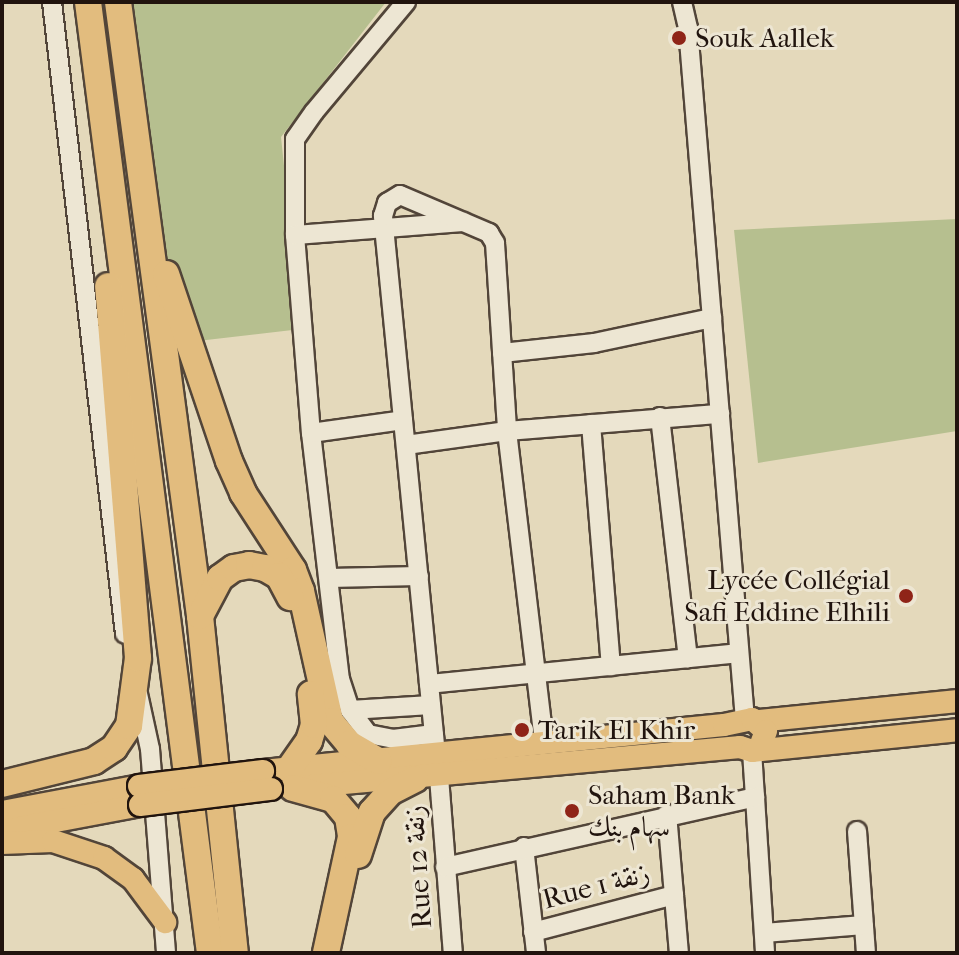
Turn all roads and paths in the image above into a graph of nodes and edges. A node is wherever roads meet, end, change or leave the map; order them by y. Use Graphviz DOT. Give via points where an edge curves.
graph roads {
  1 [pos="52,2"];
  2 [pos="88,2"];
  3 [pos="406,2"];
  4 [pos="686,6"];
  5 [pos="120,14"];
  6 [pos="115,203"];
  7 [pos="465,222"];
  8 [pos="385,230"];
  9 [pos="295,235"];
  10 [pos="712,318"];
  11 [pos="502,353"];
  12 [pos="720,414"];
  13 [pos="660,417"];
  14 [pos="403,420"];
  15 [pos="591,424"];
  16 [pos="507,431"];
  17 [pos="311,433"];
  18 [pos="406,445"];
  19 [pos="419,576"];
  20 [pos="329,578"];
  21 [pos="200,616"];
  22 [pos="738,653"];
  23 [pos="688,658"];
  24 [pos="611,666"];
  25 [pos="536,675"];
  26 [pos="429,684"];
  27 [pos="136,685"];
  28 [pos="957,701"];
  29 [pos="431,705"];
  30 [pos="350,710"];
  31 [pos="748,721"];
  32 [pos="957,730"];
  33 [pos="544,743"];
  34 [pos="750,749"];
  35 [pos="431,761"];
  36 [pos="380,770"];
  37 [pos="279,779"];
  38 [pos="2,784"];
  39 [pos="139,796"];
  40 [pos="755,797"];
  41 [pos="2,812"];
  42 [pos="667,814"];
  43 [pos="2,831"];
  44 [pos="857,831"];
  45 [pos="2,843"];
  46 [pos="524,847"];
  47 [pos="445,867"];
  48 [pos="674,895"];
  49 [pos="229,910"];
  50 [pos="165,922"];
  51 [pos="864,925"];
  52 [pos="533,932"];
  53 [pos="764,933"];
  54 [pos="166,953"];
  55 [pos="210,953"];
  56 [pos="235,953"];
  57 [pos="250,953"];
  58 [pos="326,953"];
  59 [pos="339,953"];
  60 [pos="453,953"];
  61 [pos="536,953"];
  62 [pos="679,953"];
  63 [pos="765,953"];
  64 [pos="866,953"];
  1 -- 27 [label="street" via="121,607"];
  2 -- 6 [label="highway"];
  3 -- 9 [label="street" via="295,139"];
  4 -- 10 [label="street"];
  5 -- 21 [label="highway"];
  5 -- 36 [label="highway" via="167,276 229,461 243,493 293,570 330,721"];
  6 -- 27 [label="highway" via="109,305 137,638"];
  6 -- 55 [label="highway"];
  7 -- 8 [label="street"];
  7 -- 8 [label="street" via="400,195 387,203"];
  7 -- 11 [label="street" via="489,233 495,243"];
  8 -- 9 [label="street"];
  8 -- 14 [label="street, Rue 12 زنقة"];
  9 -- 17 [label="street"];
  10 -- 11 [label="street" via="594,343"];
  10 -- 12 [label="street"];
  11 -- 16 [label="street"];
  12 -- 13 [label="street"];
  12 -- 22 [label="street"];
  13 -- 15 [label="street"];
  13 -- 23 [label="street"];
  14 -- 17 [label="street"];
  14 -- 18 [label="street, Rue 12 زنقة"];
  15 -- 16 [label="street"];
  15 -- 24 [label="street"];
  16 -- 18 [label="street"];
  16 -- 25 [label="street"];
  17 -- 20 [label="street"];
  18 -- 19 [label="street, Rue 12 زنقة"];
  19 -- 20 [label="street"];
  19 -- 26 [label="street, Rue 12 زنقة"];
  20 -- 30 [label="street" via="340,679"];
  21 -- 37 [label="highway" via="220,578 234,568 265,568 289,589 314,709 309,741"];
  21 -- 49 [label="highway"];
  22 -- 23 [label="street"];
  22 -- 31 [label="street"];
  23 -- 24 [label="street"];
  24 -- 25 [label="street"];
  25 -- 26 [label="street"];
  25 -- 33 [label="street"];
  26 -- 29 [label="street, Rue 12 زنقة"];
  27 -- 38 [label="highway" via="129,726 114,748 94,761"];
  27 -- 50 [label="street" via="150,749"];
  28 -- 31 [label="main road"];
  29 -- 30 [label="street"];
  29 -- 35 [label="street, Rue 12 زنقة"];
  30 -- 35 [label="street" via="372,737 393,739"];
  31 -- 33 [label="main road"];
  31 -- 34 [label="main road" via="735,731"];
  32 -- 34 [label="main road"];
  33 -- 35 [label="main road"];
  34 -- 35 [label="main road"];
  34 -- 40 [label="street"];
  35 -- 36 [label="main road"];
  35 -- 36 [label="main road"];
  35 -- 47 [label="street, Rue 12 زنقة"];
  35 -- 59 [label="highway" via="380,801 365,824"];
  36 -- 37 [label="main road"];
  37 -- 39 [label="main road, bridge"];
  37 -- 58 [label="highway" via="333,799 348,817 351,837"];
  39 -- 41 [label="main road"];
  39 -- 43 [label="main road"];
  40 -- 42 [label="street"];
  40 -- 53 [label="street"];
  42 -- 46 [label="street"];
  42 -- 48 [label="street"];
  44 -- 51 [label="street"];
  45 -- 50 [label="main road" via="53,841 96,854 133,879"];
  46 -- 47 [label="street"];
  46 -- 52 [label="street"];
  47 -- 60 [label="street, Rue 12 زنقة"];
  48 -- 52 [label="street, Rue 1 زنقة"];
  48 -- 62 [label="street"];
  49 -- 56 [label="highway"];
  49 -- 57 [label="highway"];
  50 -- 54 [label="street"];
  51 -- 53 [label="street"];
  51 -- 64 [label="street"];
  52 -- 61 [label="street"];
  53 -- 63 [label="street"];
}
